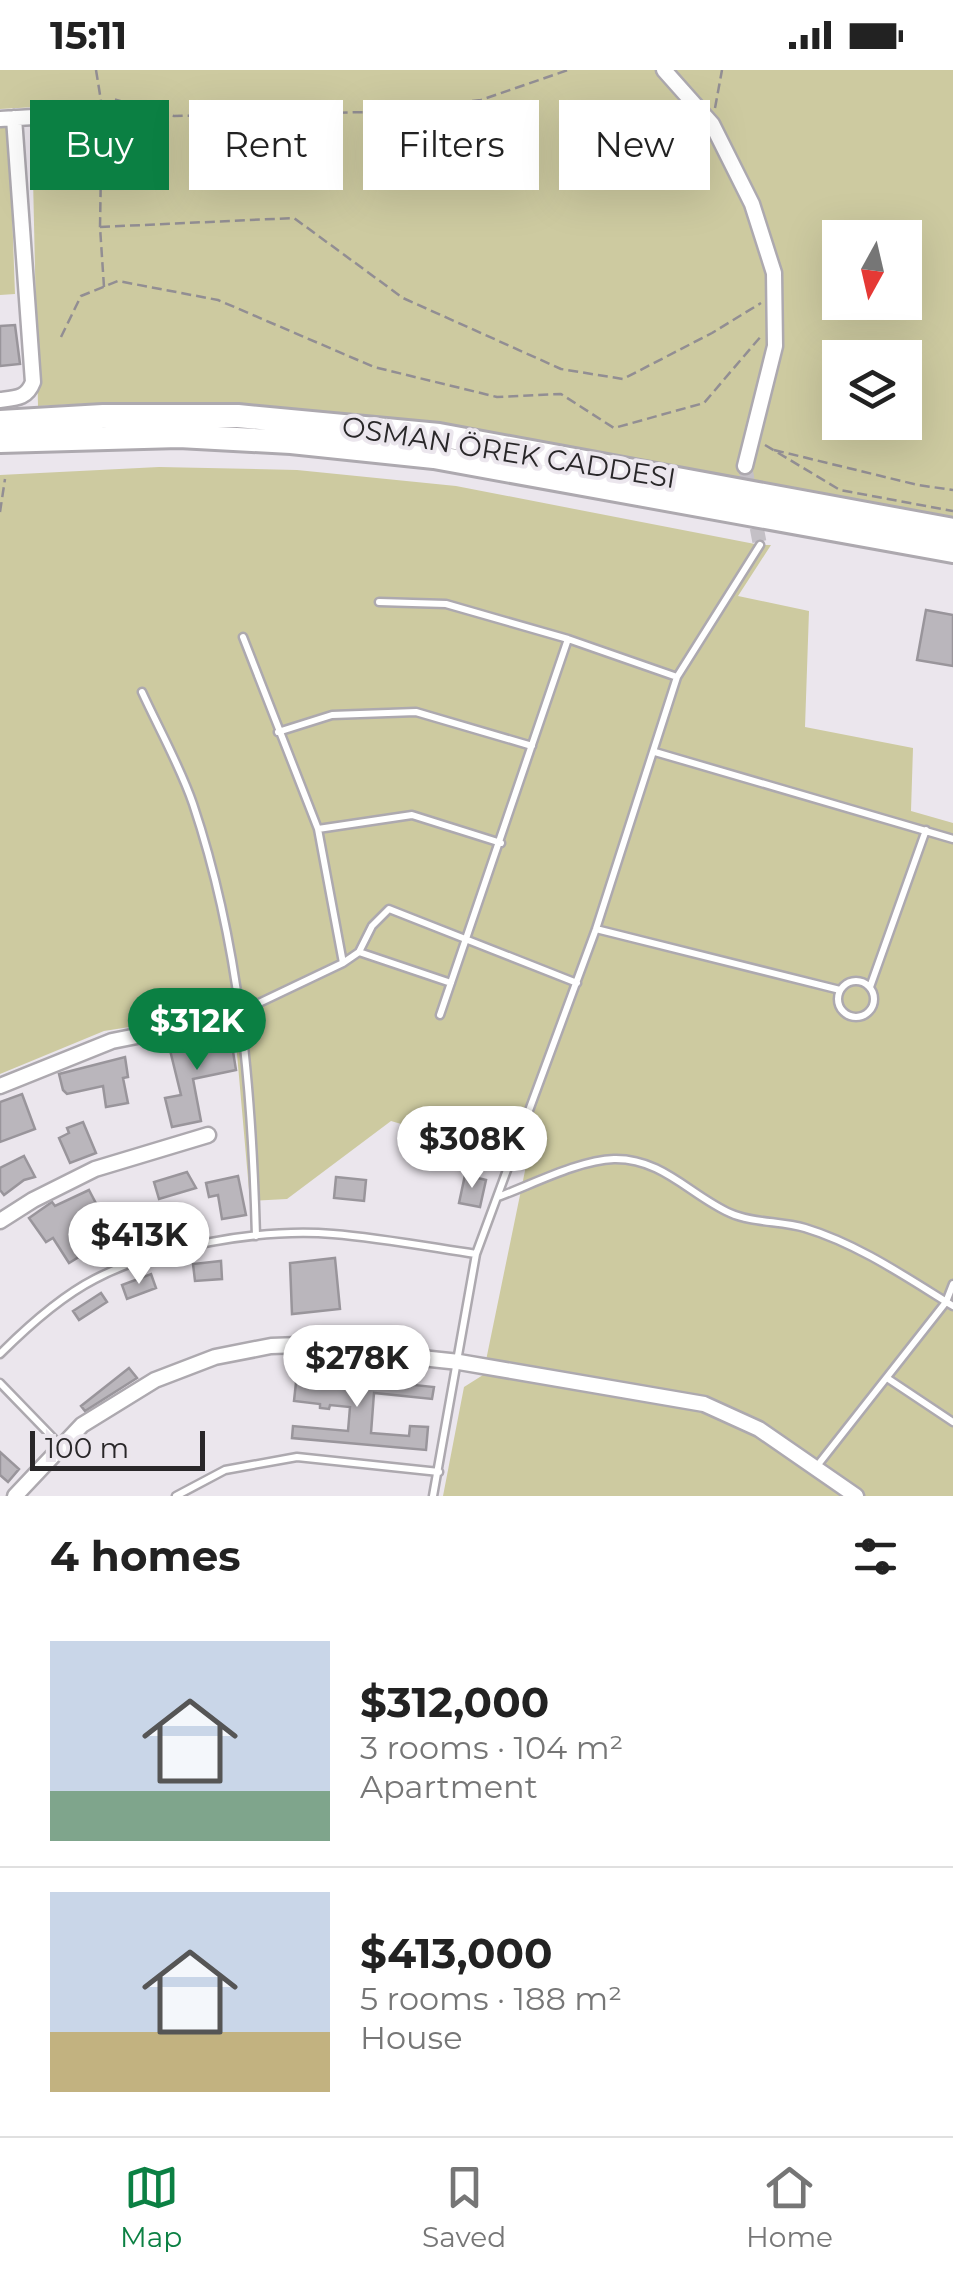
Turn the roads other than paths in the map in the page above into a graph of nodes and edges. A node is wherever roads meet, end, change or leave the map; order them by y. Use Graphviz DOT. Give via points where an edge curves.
graph roads {
  1 [pos="664,70"];
  2 [pos="7,118"];
  3 [pos="0,400"];
  4 [pos="0,422"];
  5 [pos="0,441"];
  6 [pos="745,466"];
  7 [pos="953,530"];
  8 [pos="760,545"];
  9 [pos="953,551"];
  10 [pos="379,602"];
  11 [pos="243,637"];
  12 [pos="568,639"];
  13 [pos="677,677"];
  14 [pos="142,692"];
  15 [pos="278,732"];
  16 [pos="532,746"];
  17 [pos="656,752"];
  18 [pos="318,829"];
  19 [pos="926,830"];
  20 [pos="953,839"];
  21 [pos="500,843"];
  22 [pos="596,929"];
  23 [pos="466,939"];
  24 [pos="359,952"];
  25 [pos="343,963"];
  26 [pos="451,983"];
  27 [pos="577,983"];
  28 [pos="870,988"];
  29 [pos="840,990"];
  30 [pos="240,1012"];
  31 [pos="440,1015"];
  32 [pos="217,1020"];
  33 [pos="0,1086"];
  34 [pos="208,1135"];
  35 [pos="497,1198"];
  36 [pos="0,1221"];
  37 [pos="256,1236"];
  38 [pos="476,1254"];
  39 [pos="953,1284"];
  40 [pos="949,1304"];
  41 [pos="0,1354"];
  42 [pos="459,1362"];
  43 [pos="888,1378"];
  44 [pos="0,1383"];
  45 [pos="953,1422"];
  46 [pos="60,1445"];
  47 [pos="817,1466"];
  48 [pos="439,1472"];
  49 [pos="15,1496"];
  50 [pos="176,1496"];
  51 [pos="433,1496"];
  52 [pos="856,1496"];
  1 -- 6 [label="street" via="712,124 752,204 774,273 776,346"];
  2 -- 3 [label="street" via="33,382 20,398"];
  4 -- 7 [label="main road, OSMAN ÖREK CADDESI" via="238,416 439,434"];
  5 -- 9 [label="main road, OSMAN ÖREK CADDESI" via="195,436 434,457"];
  8 -- 13 [label="lane"];
  10 -- 12 [label="lane" via="446,604"];
  11 -- 15 [label="lane"];
  12 -- 13 [label="lane"];
  12 -- 16 [label="lane"];
  13 -- 17 [label="lane"];
  14 -- 30 [label="lane" via="192,803 230,944"];
  15 -- 16 [label="lane" via="332,715 416,712"];
  15 -- 18 [label="lane"];
  16 -- 21 [label="lane"];
  17 -- 19 [label="lane"];
  17 -- 22 [label="lane"];
  18 -- 21 [label="lane" via="412,815"];
  18 -- 25 [label="lane"];
  19 -- 20 [label="lane"];
  19 -- 28 [label="lane"];
  21 -- 23 [label="lane"];
  22 -- 27 [label="lane"];
  22 -- 29 [label="lane"];
  23 -- 24 [label="lane" via="389,909"];
  23 -- 26 [label="lane"];
  23 -- 27 [label="lane"];
  24 -- 25 [label="lane"];
  24 -- 26 [label="lane"];
  25 -- 30 [label="lane"];
  26 -- 31 [label="lane"];
  27 -- 35 [label="lane"];
  28 -- 29 [label="lane" via="854,981"];
  28 -- 29 [label="lane" via="873,1004 860,1016 844,1012"];
  30 -- 37 [label="lane" via="253,1120"];
  32 -- 33 [label="street" via="112,1041"];
  34 -- 36 [label="street" via="96,1169"];
  35 -- 38 [label="lane"];
  35 -- 40 [label="lane" via="594,1162 645,1164 732,1214 844,1243"];
  37 -- 38 [label="lane" via="330,1234"];
  37 -- 41 [label="lane" via="144,1260 95,1279"];
  38 -- 42 [label="lane"];
  39 -- 40 [label="lane"];
  40 -- 43 [label="lane"];
  42 -- 46 [label="street" via="300,1345 242,1351 155,1380"];
  42 -- 47 [label="street" via="704,1404 742,1419"];
  42 -- 48 [label="lane"];
  43 -- 45 [label="lane"];
  43 -- 47 [label="lane"];
  44 -- 46 [label="lane"];
  46 -- 49 [label="street"];
  47 -- 52 [label="street"];
  48 -- 50 [label="lane" via="297,1457 225,1470"];
  48 -- 51 [label="lane"];
}
